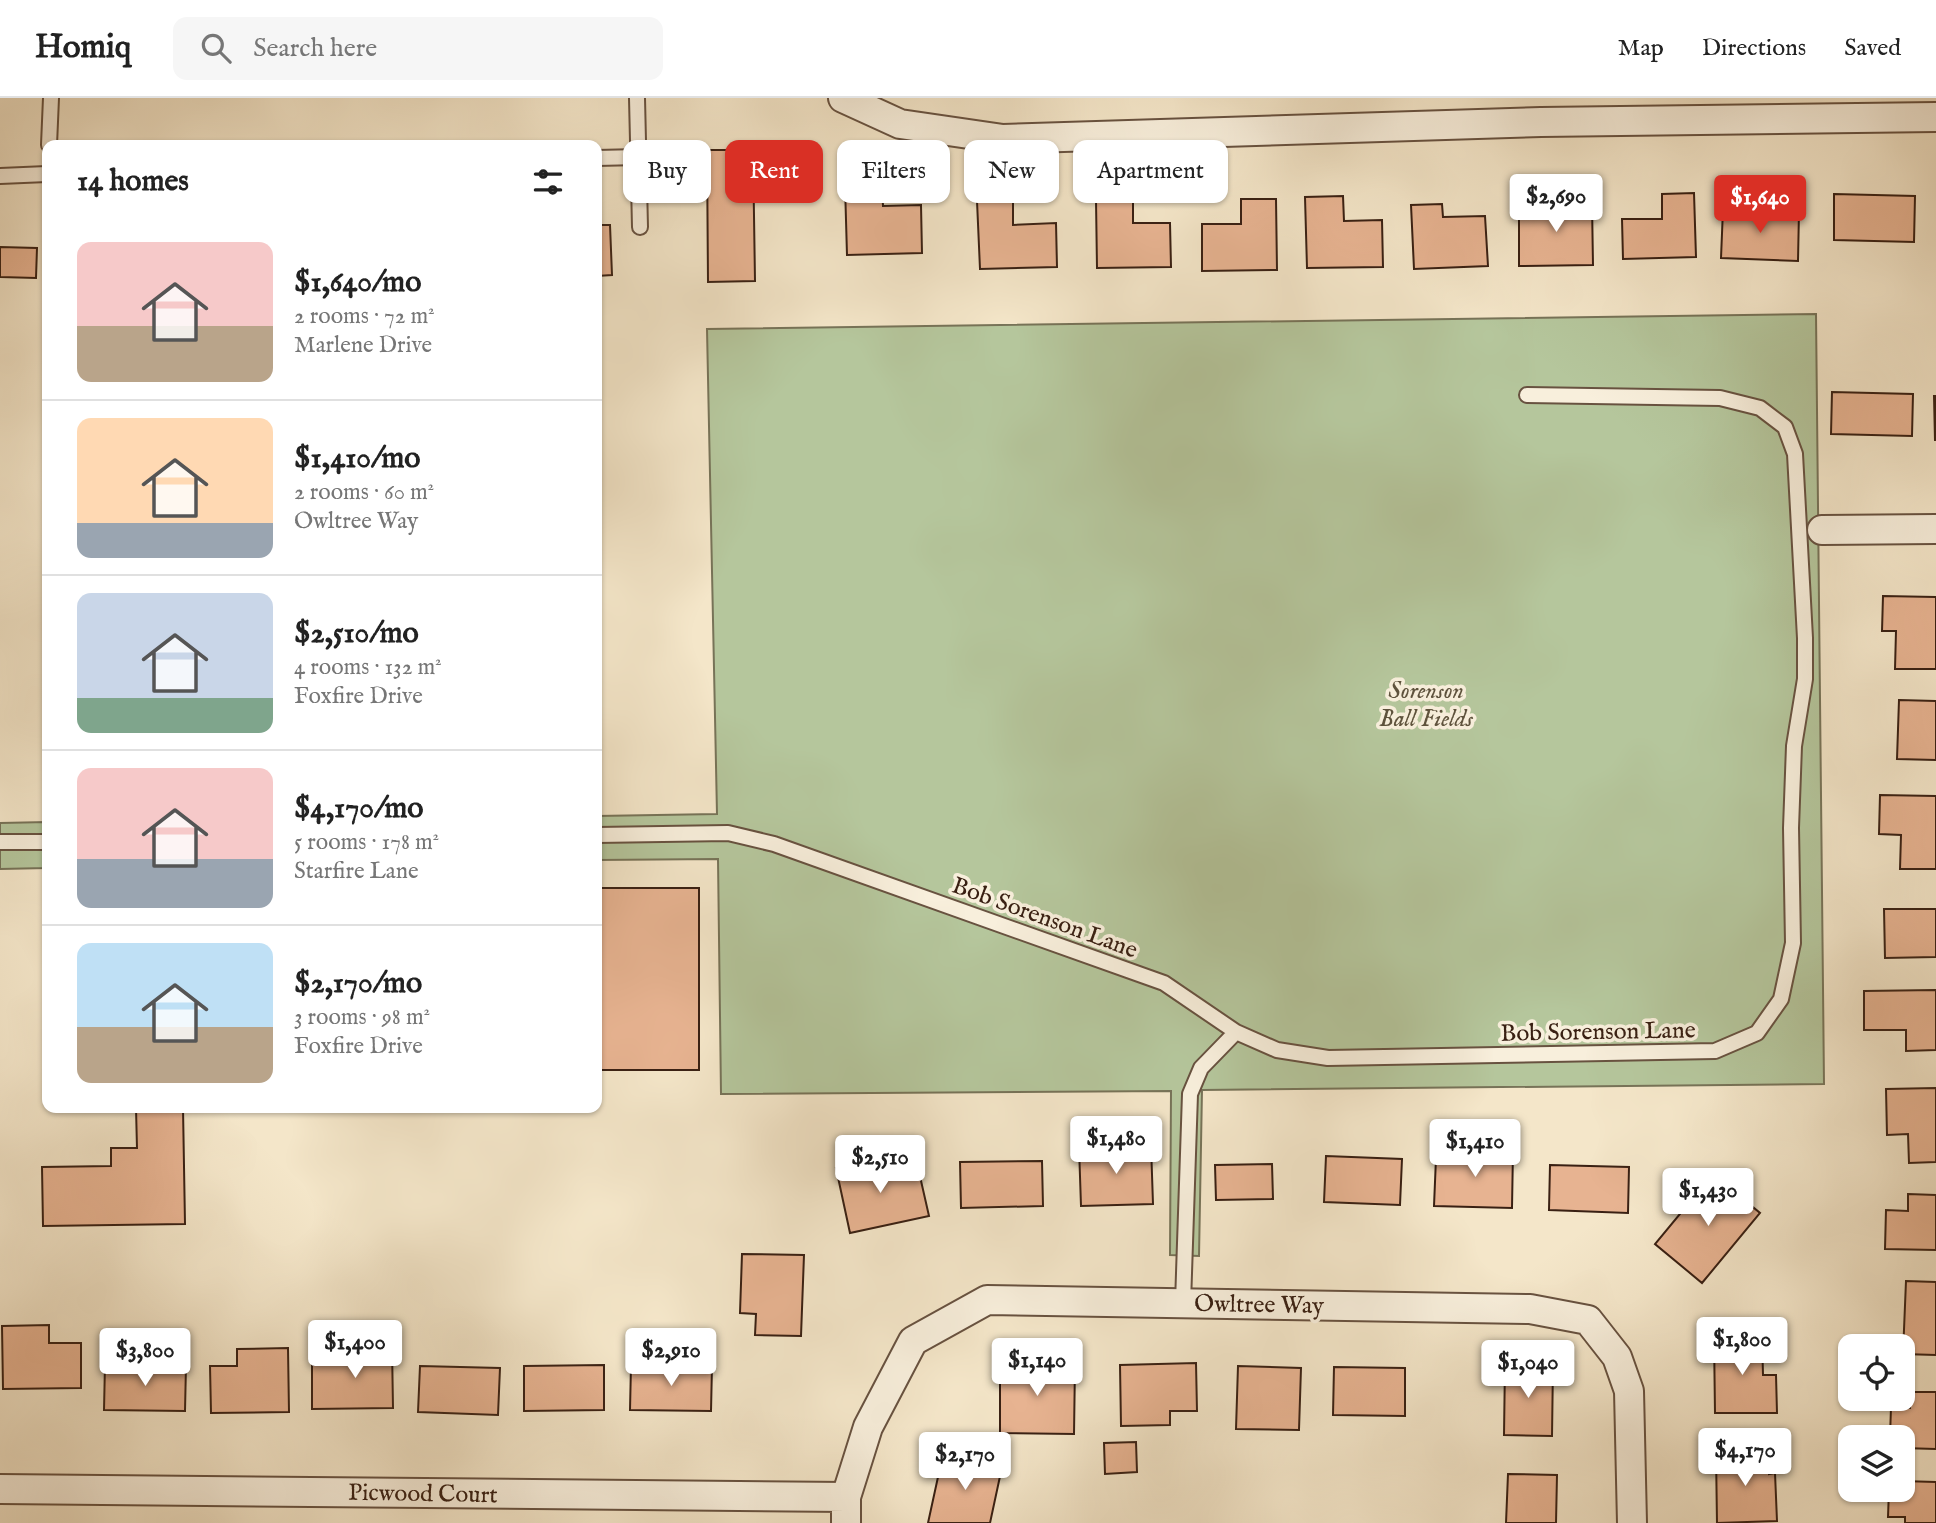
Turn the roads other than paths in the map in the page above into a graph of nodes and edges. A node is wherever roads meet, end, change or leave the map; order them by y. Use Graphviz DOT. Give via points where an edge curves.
graph roads {
  1 [pos="51,98"];
  2 [pos="637,98"];
  3 [pos="843,98"];
  4 [pos="1541,110"];
  5 [pos="1936,117"];
  6 [pos="49,140"];
  7 [pos="638,140"];
  8 [pos="623,157"];
  9 [pos="602,158"];
  10 [pos="42,174"];
  11 [pos="0,176"];
  12 [pos="640,203"];
  13 [pos="640,227"];
  14 [pos="1527,395"];
  15 [pos="1936,529"];
  16 [pos="1822,530"];
  17 [pos="602,835"];
  18 [pos="0,842"];
  19 [pos="42,842"];
  20 [pos="1236,1032"];
  21 [pos="1183,1303"];
  22 [pos="0,1489"];
  23 [pos="846,1510"];
  24 [pos="1632,1523"];
  1 -- 6 [label="lane"];
  2 -- 7 [label="lane"];
  3 -- 4 [label="street" via="900,124 1003,139"];
  4 -- 5 [label="street"];
  8 -- 9 [label="lane"];
  10 -- 11 [label="lane"];
  12 -- 13 [label="lane"];
  14 -- 20 [label="lane, Bob Sorenson Lane" via="1720,398 1760,408 1785,427 1795,454 1805,679 1794,746 1793,943 1781,999 1757,1033 1715,1051 1328,1058 1277,1050"];
  15 -- 16 [label="street"];
  17 -- 20 [label="lane, Bob Sorenson Lane" via="728,833 774,844 1164,983"];
  18 -- 19 [label="lane"];
  20 -- 21 [label="lane" via="1201,1068 1190,1094"];
  21 -- 23 [label="street, Owltree Way" via="987,1300 913,1341 867,1427"];
  21 -- 24 [label="street, Owltree Way" via="1530,1308 1588,1321 1617,1357 1629,1391"];
  22 -- 23 [label="street, Picwood Court"];
}
